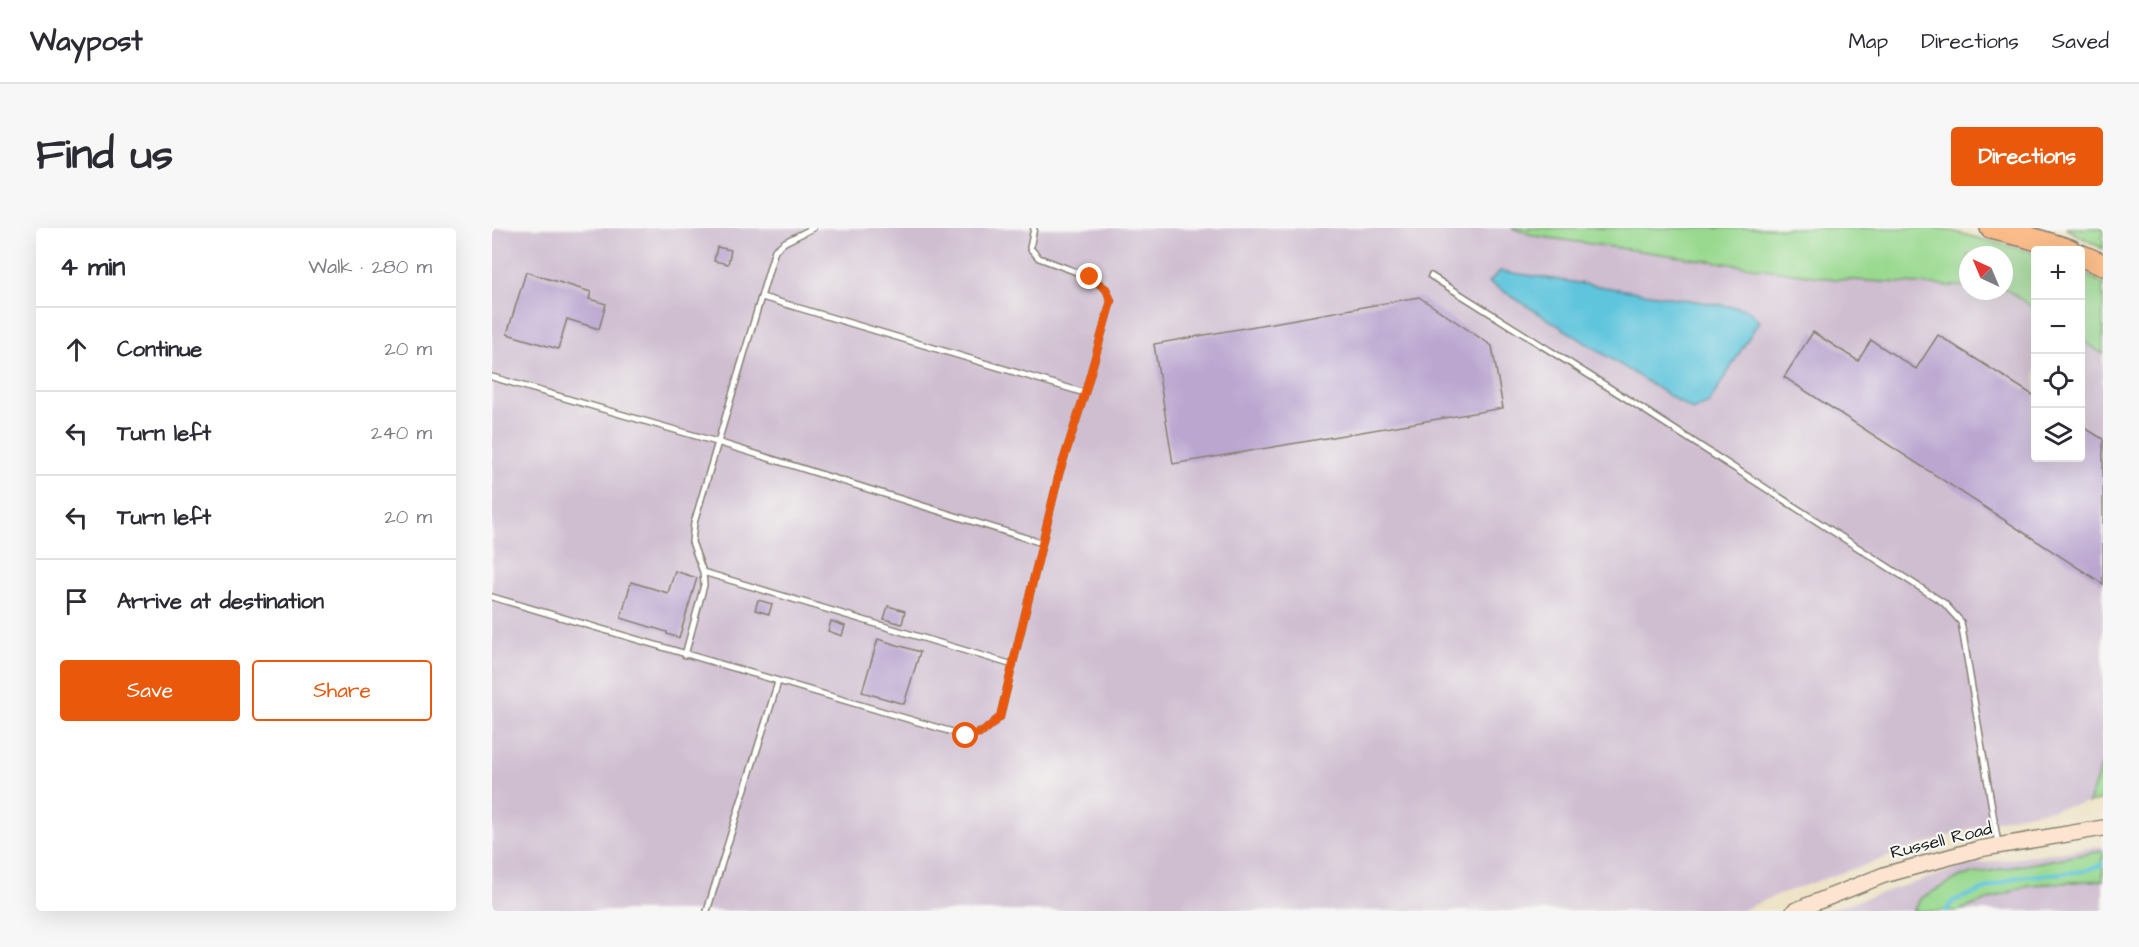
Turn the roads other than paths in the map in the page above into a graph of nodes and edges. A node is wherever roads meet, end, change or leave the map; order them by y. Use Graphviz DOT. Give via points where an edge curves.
graph roads {
  1 [pos="813,228"];
  2 [pos="1034,228"];
  3 [pos="1990,228"];
  4 [pos="2057,246"];
  5 [pos="2085,257"];
  6 [pos="2103,265"];
  7 [pos="1431,276"];
  8 [pos="762,297"];
  9 [pos="492,377"];
  10 [pos="1085,393"];
  11 [pos="717,442"];
  12 [pos="1042,543"];
  13 [pos="703,572"];
  14 [pos="492,597"];
  15 [pos="685,655"];
  16 [pos="1013,664"];
  17 [pos="778,682"];
  18 [pos="2103,828"];
  19 [pos="1999,845"];
  20 [pos="707,911"];
  21 [pos="1794,911"];
  1 -- 8 [label="lane" via="775,250"];
  2 -- 10 [label="lane" via="1030,248 1039,258 1090,277 1106,289 1111,301"];
  3 -- 4 [label="highway"];
  5 -- 6 [label="highway"];
  7 -- 19 [label="lane" via="1944,603 1961,622"];
  8 -- 10 [label="lane"];
  8 -- 11 [label="lane"];
  9 -- 11 [label="lane"];
  10 -- 12 [label="lane"];
  11 -- 12 [label="lane"];
  11 -- 13 [label="lane" via="694,523 692,542"];
  12 -- 16 [label="lane"];
  13 -- 15 [label="lane" via="704,585"];
  13 -- 16 [label="lane"];
  14 -- 15 [label="lane"];
  15 -- 17 [label="lane"];
  16 -- 17 [label="lane" via="1000,717 983,732 966,736"];
  17 -- 20 [label="lane"];
  18 -- 19 [label="main road, Russell Road"];
  19 -- 21 [label="main road, Russell Road" via="1884,875"];
}
